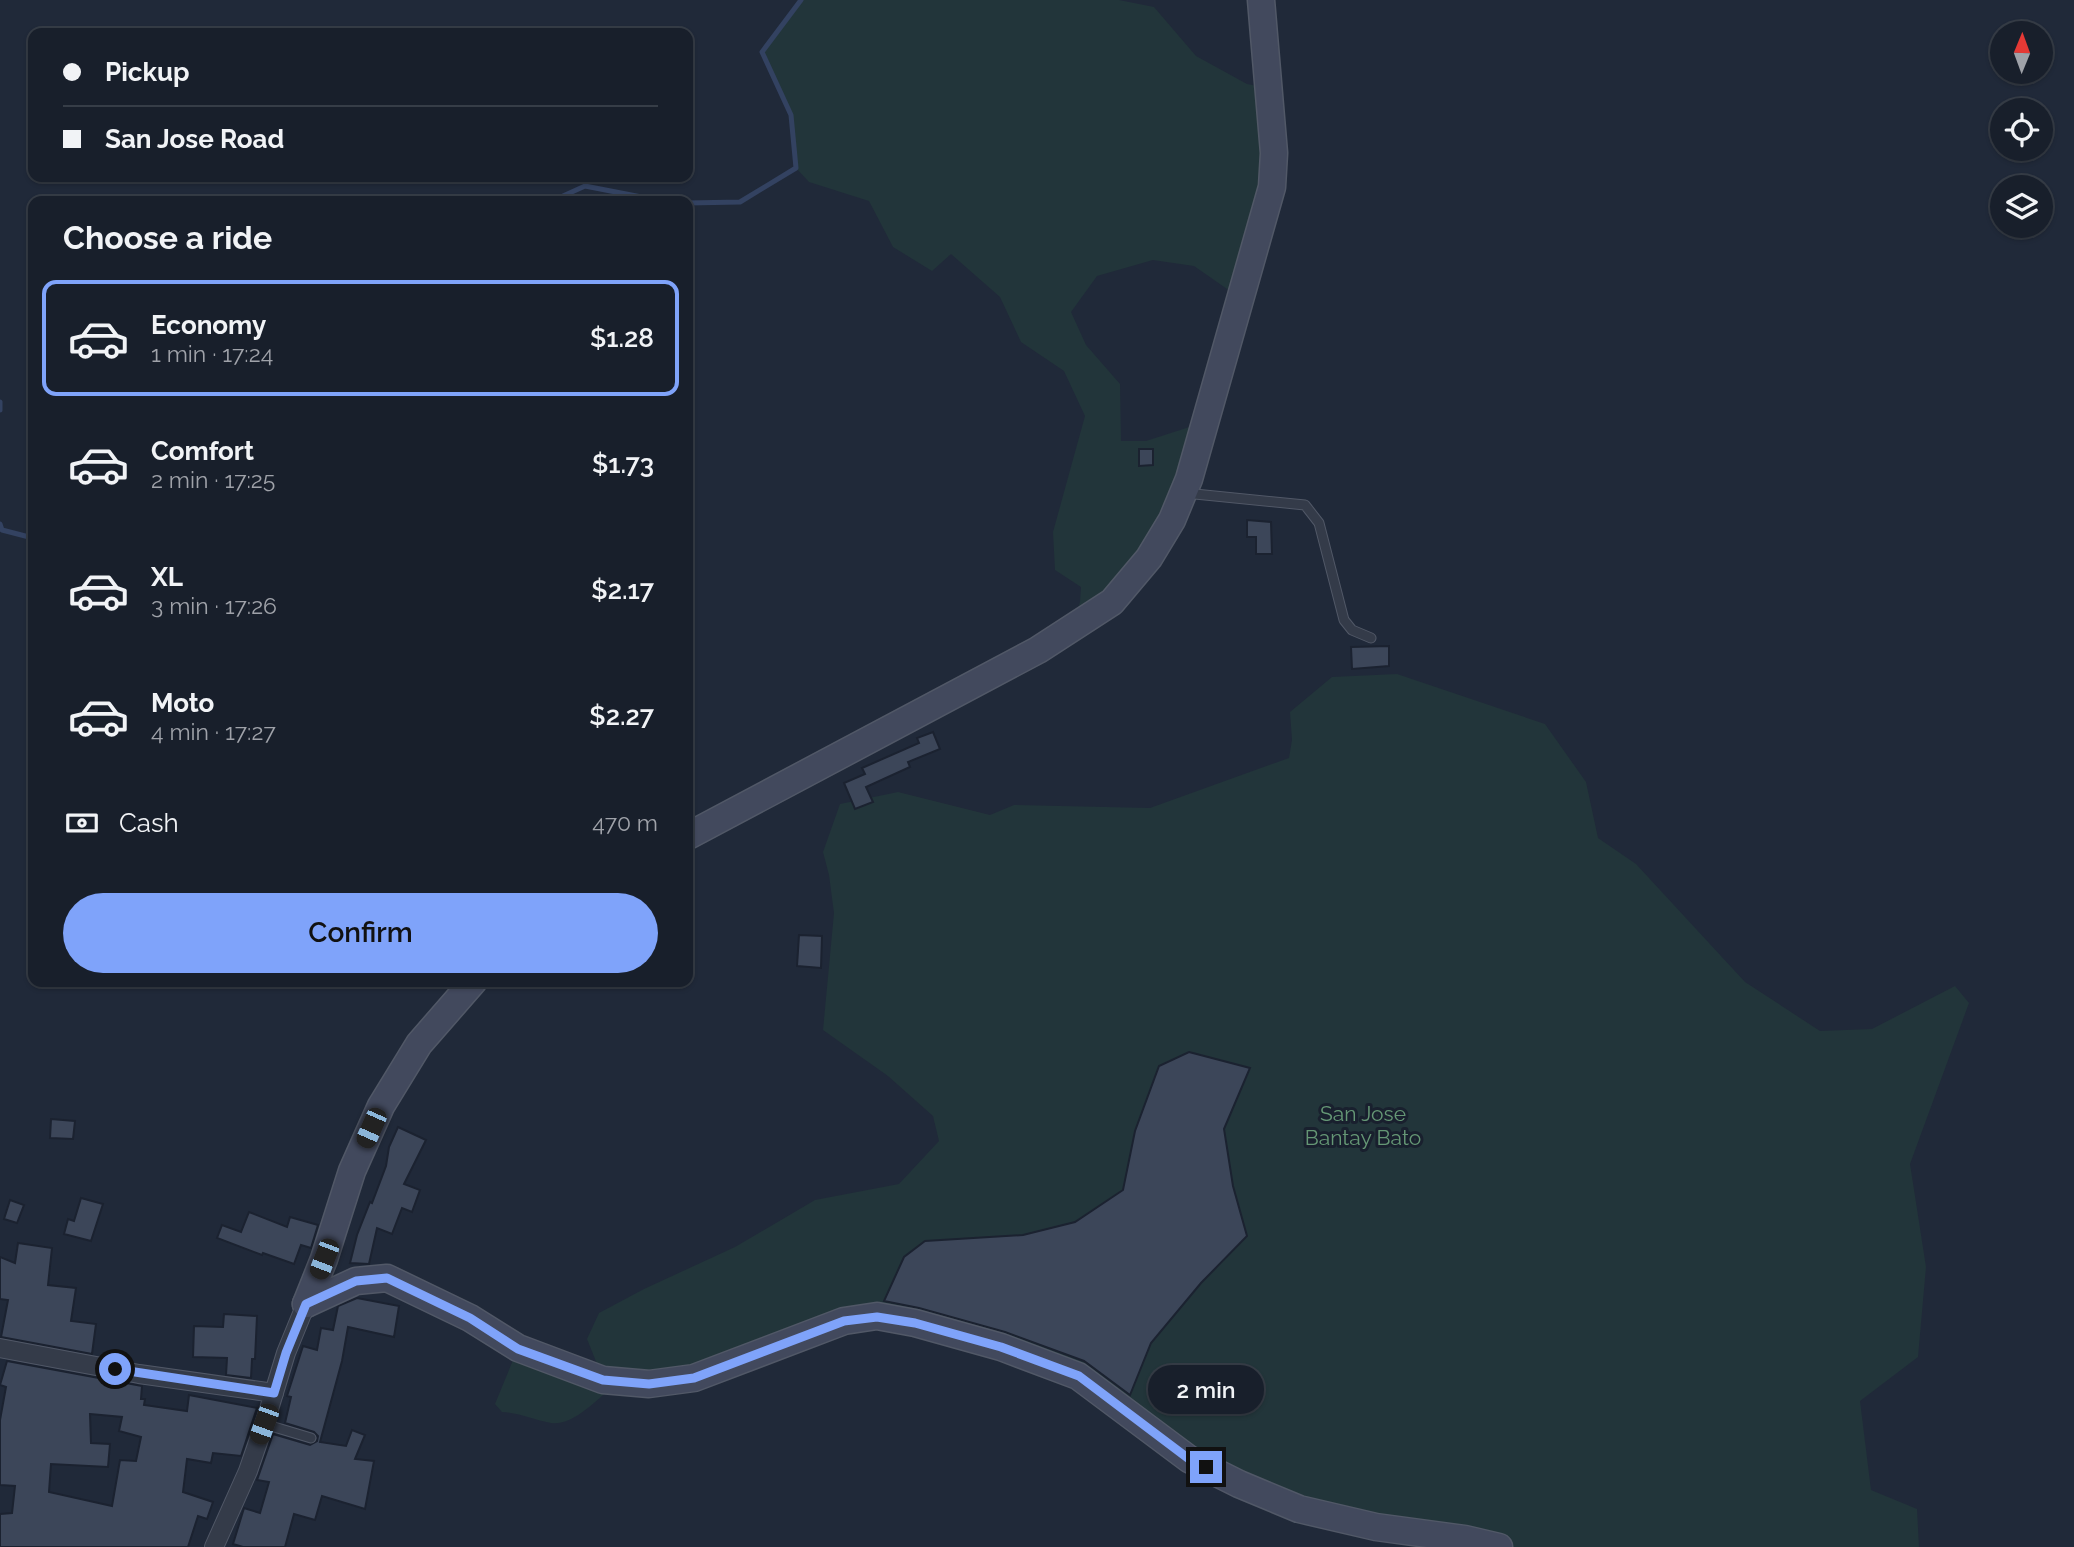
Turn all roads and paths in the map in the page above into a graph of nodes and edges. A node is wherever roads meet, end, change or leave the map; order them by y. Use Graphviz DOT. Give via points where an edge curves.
graph roads {
  1 [pos="1261,0"];
  2 [pos="1183,493"];
  3 [pos="1371,638"];
  4 [pos="693,833"];
  5 [pos="469,987"];
  6 [pos="306,1304"];
  7 [pos="0,1348"];
  8 [pos="274,1393"];
  9 [pos="264,1424"];
  10 [pos="311,1438"];
  11 [pos="214,1547"];
  12 [pos="1499,1547"];
  1 -- 2 [label="street" via="1274,153 1272,187"];
  2 -- 3 [label="lane" via="1306,505 1319,523 1344,620 1352,630"];
  2 -- 4 [label="street" via="1149,558 1112,602 1038,650"];
  5 -- 6 [label="street" via="419,1044 381,1106 352,1171"];
  6 -- 8 [label="street"];
  6 -- 12 [label="street" via="356,1281 387,1278 470,1318 518,1349 603,1380 649,1384 694,1378 844,1321 877,1317 915,1323 1001,1347 1079,1376 1189,1459 1299,1509"];
  7 -- 8 [label="street"];
  8 -- 9 [label="street"];
  9 -- 10 [label="lane"];
  9 -- 11 [label="street"];
}
